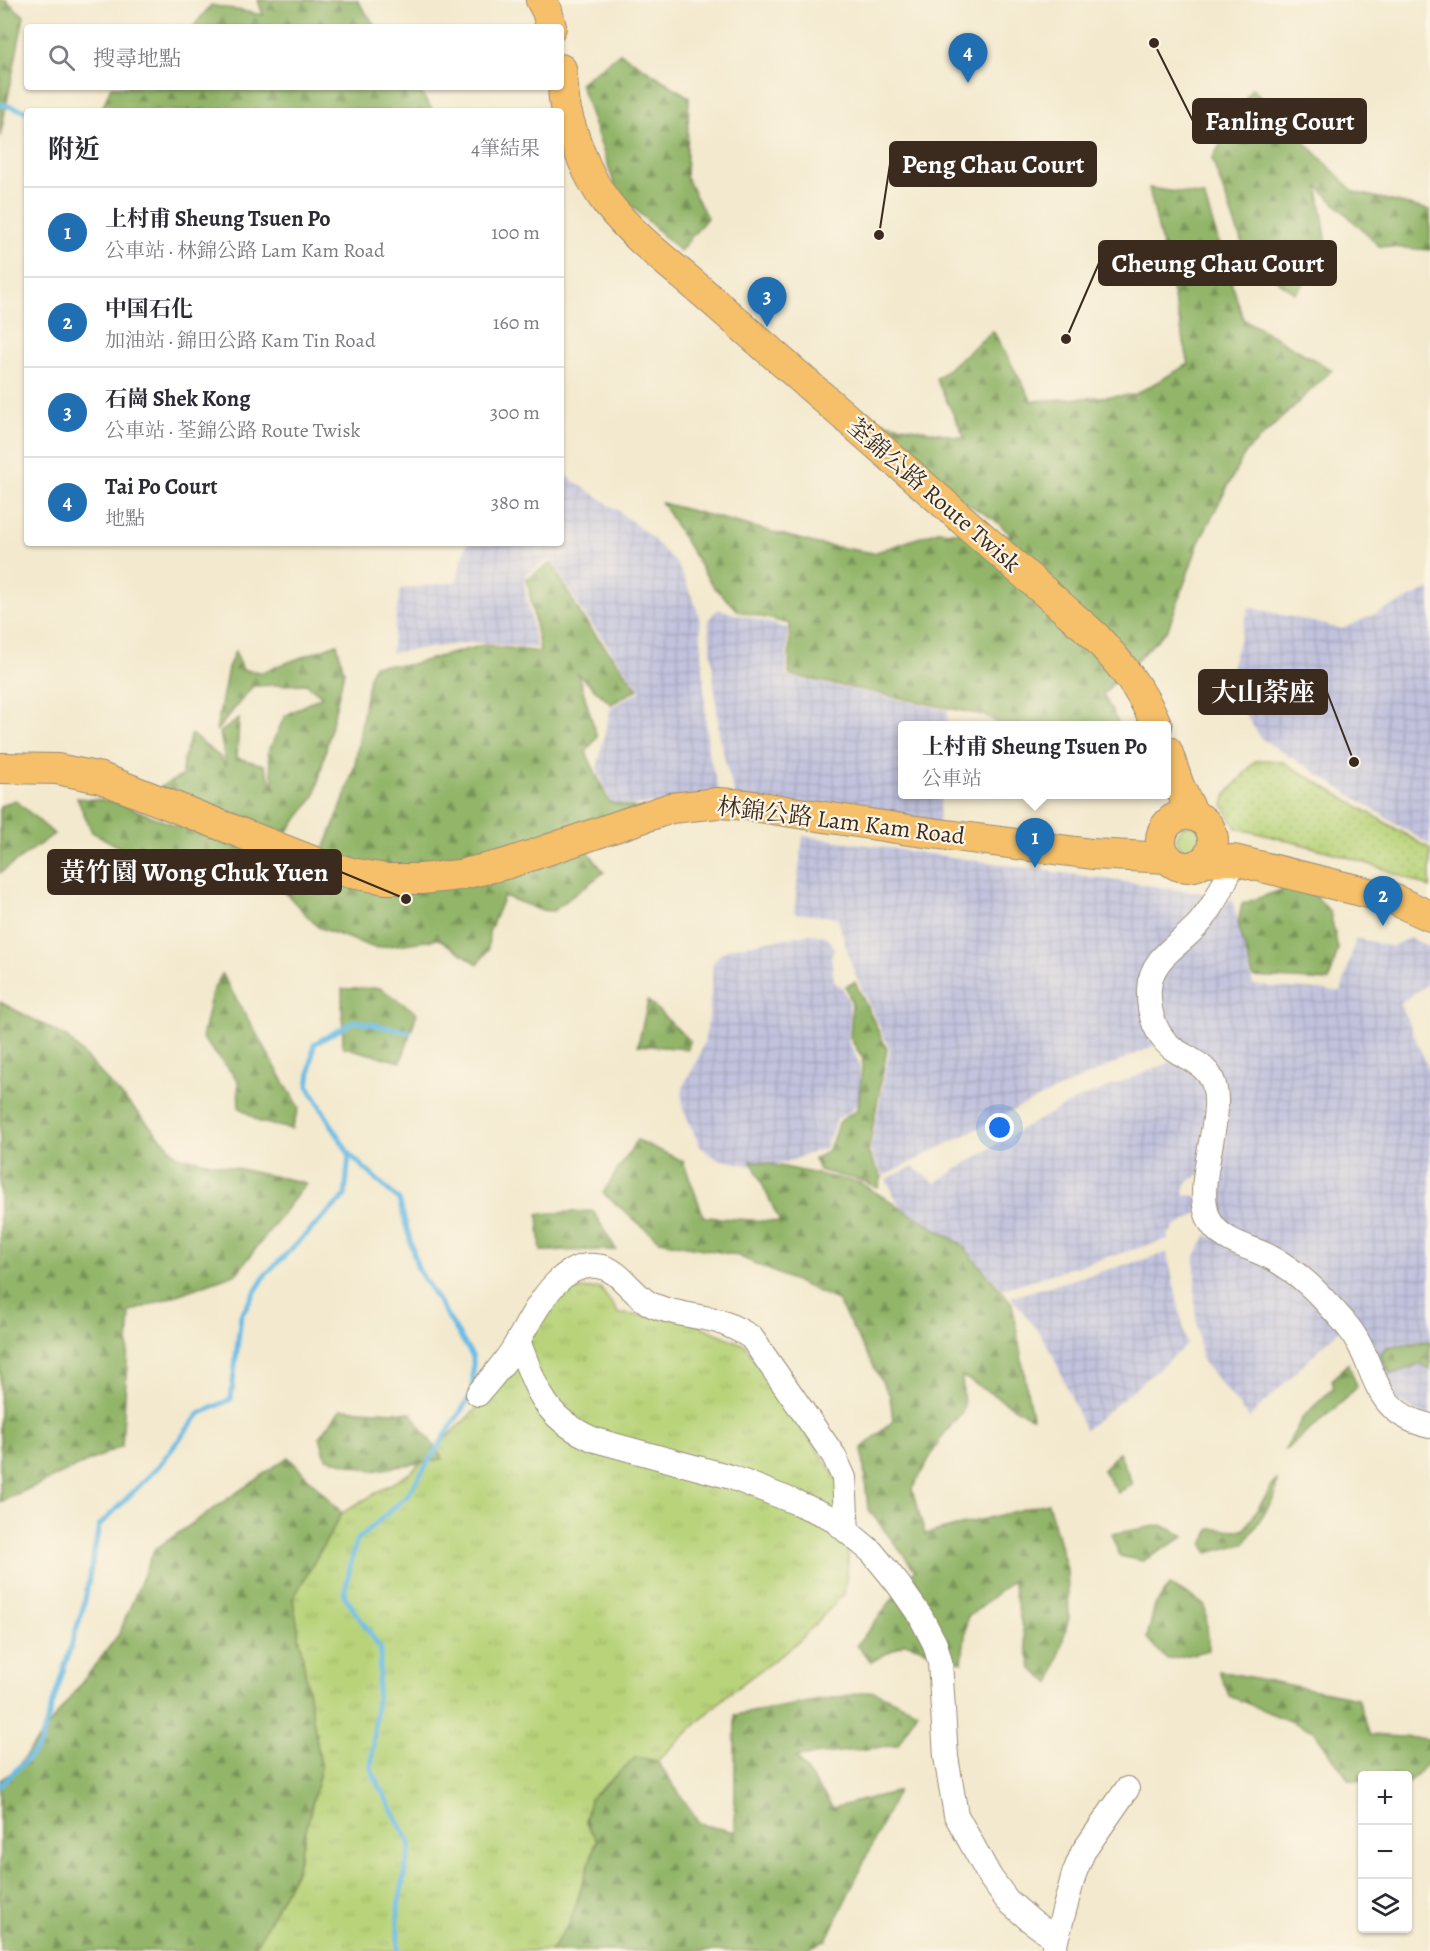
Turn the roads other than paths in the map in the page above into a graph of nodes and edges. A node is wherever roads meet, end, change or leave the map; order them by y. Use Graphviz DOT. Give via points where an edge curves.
graph roads {
  1 [pos="541,0"];
  2 [pos="550,24"];
  3 [pos="563,90"];
  4 [pos="1154,721"];
  5 [pos="1171,763"];
  6 [pos="0,768"];
  7 [pos="1185,816"];
  8 [pos="1155,854"];
  9 [pos="1217,855"];
  10 [pos="1430,916"];
  11 [pos="518,1341"];
  12 [pos="478,1394"];
  13 [pos="1430,1426"];
  14 [pos="847,1532"];
  15 [pos="1127,1789"];
  16 [pos="1054,1945"];
  1 -- 2 [label="main road"];
  3 -- 4 [label="main road, 荃錦公路 Route Twisk" via="576,140 607,203 671,267 1094,635 1123,666"];
  5 -- 7 [label="main road"];
  6 -- 8 [label="main road, 林錦公路 Lam Kam Road" via="57,769 101,778 317,863 401,880 482,871 653,814 703,803 760,807 1092,854"];
  7 -- 8 [label="main road" via="1164,830"];
  7 -- 9 [label="main road" via="1209,826"];
  8 -- 9 [label="main road" via="1185,867"];
  9 -- 10 [label="main road" via="1385,897"];
  9 -- 13 [label="street" via="1224,885 1193,931 1158,961 1149,990 1154,1026 1160,1035 1203,1067 1214,1084 1216,1116 1205,1168 1209,1217 1224,1235 1271,1257 1308,1282 1352,1332 1382,1396 1411,1421"];
  11 -- 12 [label="street"];
  11 -- 14 [label="street" via="550,1411 576,1432 731,1477 830,1517"];
  11 -- 14 [label="street" via="546,1292 576,1269 601,1266 612,1270 644,1301 656,1307 711,1319 751,1337 834,1456 844,1478"];
  14 -- 16 [label="street" via="872,1552 898,1584 935,1644 956,1815 1007,1900"];
  15 -- 16 [label="street" via="1083,1852"];
}
